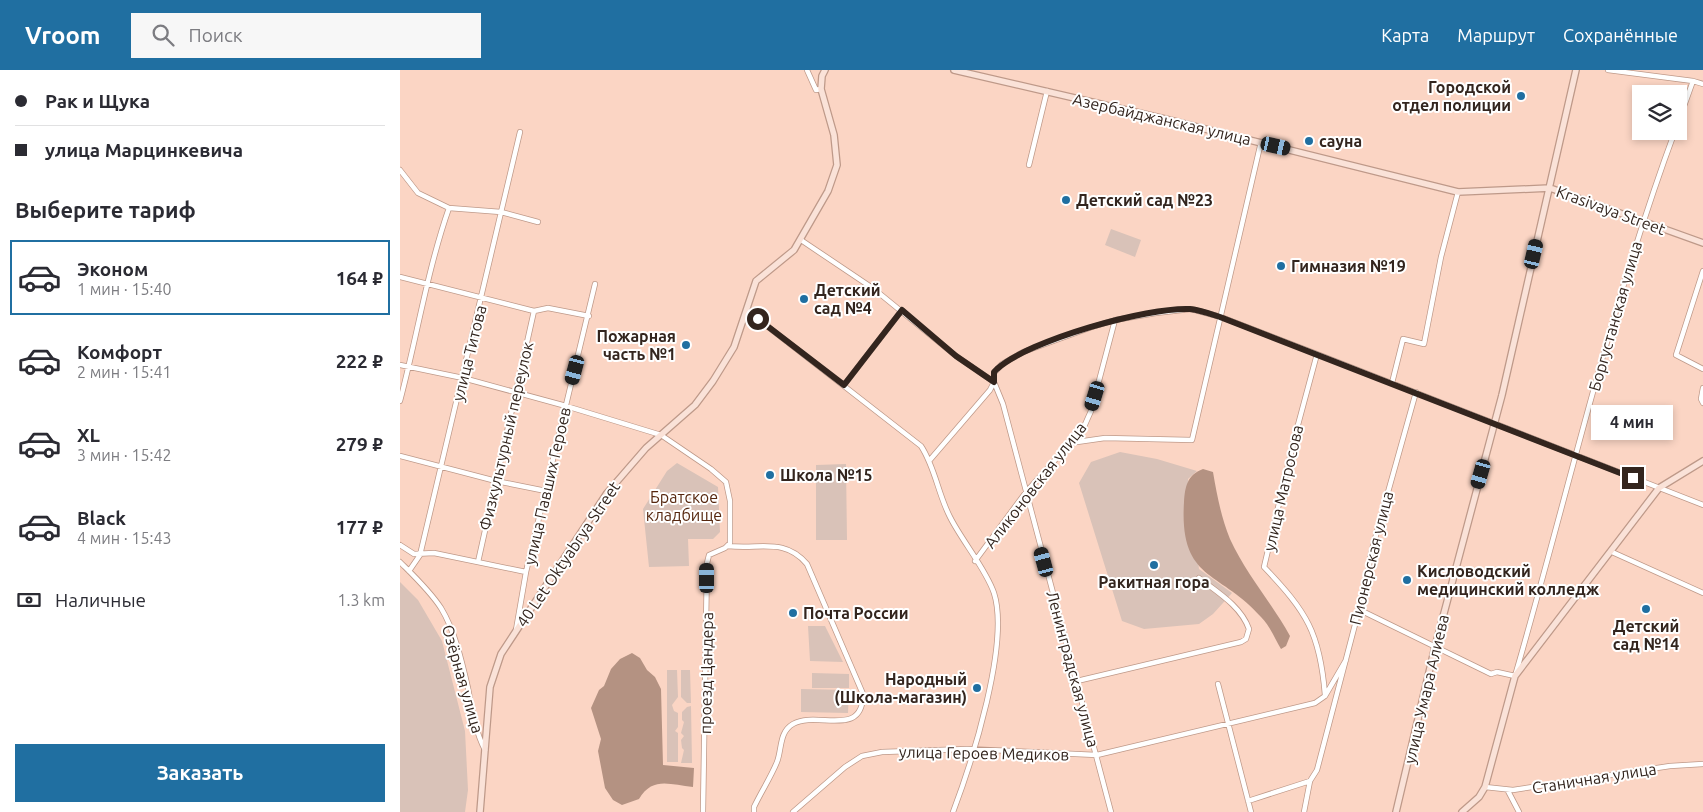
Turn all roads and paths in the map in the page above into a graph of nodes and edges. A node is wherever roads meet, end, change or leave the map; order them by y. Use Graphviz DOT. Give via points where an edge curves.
graph roads {
  1 [pos="807,70"];
  2 [pos="825,70"];
  3 [pos="954,70"];
  4 [pos="1576,70"];
  5 [pos="1608,70"];
  6 [pos="1693,81"];
  7 [pos="1703,84"];
  8 [pos="821,89"];
  9 [pos="1047,91"];
  10 [pos="1687,98"];
  11 [pos="520,132"];
  12 [pos="1672,140"];
  13 [pos="1261,142"];
  14 [pos="1029,165"];
  15 [pos="400,170"];
  16 [pos="1550,188"];
  17 [pos="1458,192"];
  18 [pos="449,208"];
  19 [pos="501,212"];
  20 [pos="1642,221"];
  21 [pos="538,222"];
  22 [pos="801,240"];
  23 [pos="1703,243"];
  24 [pos="1703,271"];
  25 [pos="400,278"];
  26 [pos="426,284"];
  27 [pos="595,284"];
  28 [pos="482,297"];
  29 [pos="902,310"];
  30 [pos="534,311"];
  31 [pos="746,315"];
  32 [pos="590,316"];
  33 [pos="1220,317"];
  34 [pos="1115,320"];
  35 [pos="1317,354"];
  36 [pos="400,365"];
  37 [pos="409,368"];
  38 [pos="1703,369"];
  39 [pos="463,378"];
  40 [pos="994,382"];
  41 [pos="1392,383"];
  42 [pos="844,385"];
  43 [pos="1703,388"];
  44 [pos="514,392"];
  45 [pos="1416,392"];
  46 [pos="400,401"];
  47 [pos="1703,404"];
  48 [pos="566,406"];
  49 [pos="1495,423"];
  50 [pos="661,435"];
  51 [pos="1070,442"];
  52 [pos="1575,454"];
  53 [pos="400,456"];
  54 [pos="929,461"];
  55 [pos="1703,461"];
  56 [pos="441,466"];
  57 [pos="496,481"];
  58 [pos="1659,488"];
  59 [pos="546,491"];
  60 [pos="1026,492"];
  61 [pos="1703,505"];
  62 [pos="400,545"];
  63 [pos="728,546"];
  64 [pos="1612,552"];
  65 [pos="420,555"];
  66 [pos="976,561"];
  67 [pos="400,562"];
  68 [pos="478,562"];
  69 [pos="409,571"];
  70 [pos="526,572"];
  71 [pos="1199,578"];
  72 [pos="1703,593"];
  73 [pos="1362,611"];
  74 [pos="516,630"];
  75 [pos="1435,647"];
  76 [pos="1346,660"];
  77 [pos="1514,676"];
  78 [pos="1077,681"];
  79 [pos="1218,684"];
  80 [pos="1325,696"];
  81 [pos="1227,724"];
  82 [pos="974,749"];
  83 [pos="485,750"];
  84 [pos="1097,755"];
  85 [pos="1703,764"];
  86 [pos="1310,781"];
  87 [pos="1485,787"];
  88 [pos="1508,791"];
  89 [pos="1248,801"];
  90 [pos="480,812"];
  91 [pos="703,812"];
  92 [pos="754,812"];
  93 [pos="793,812"];
  94 [pos="953,812"];
  95 [pos="1111,812"];
  96 [pos="1251,812"];
  97 [pos="1304,812"];
  98 [pos="1396,812"];
  99 [pos="1462,812"];
  100 [pos="1519,812"];
  1 -- 8 [label="street" via="816,90"];
  2 -- 8 [label="main road, 40 Let Oktyabrya Street"];
  3 -- 9 [label="main road, Азербайджанская улица"];
  4 -- 16 [label="main road, улица Умара Алиева"];
  5 -- 6 [label="street"];
  6 -- 7 [label="street"];
  6 -- 10 [label="street"];
  8 -- 22 [label="main road, 40 Let Oktyabrya Street" via="835,142 837,165 828,191"];
  9 -- 13 [label="main road, Азербайджанская улица"];
  9 -- 14 [label="street"];
  11 -- 19 [label="street, улица Титова"];
  12 -- 20 [label="street, Боргустанская улица"];
  13 -- 17 [label="main road, Азербайджанская улица"];
  13 -- 33 [label="street"];
  15 -- 18 [label="street" via="418,193"];
  16 -- 17 [label="main road, Krasivaya Street"];
  16 -- 20 [label="main road, Krasivaya Street"];
  16 -- 49 [label="main road, улица Умара Алиева"];
  17 -- 41 [label="street" via="1424,344 1403,339"];
  18 -- 19 [label="street"];
  18 -- 26 [label="street"];
  19 -- 21 [label="street"];
  19 -- 28 [label="street, улица Титова"];
  20 -- 23 [label="main road, Krasivaya Street"];
  20 -- 52 [label="street, Боргустанская улица"];
  22 -- 29 [label="street"];
  22 -- 31 [label="main road, 40 Let Oktyabrya Street" via="787,257 756,281"];
  24 -- 38 [label="street" via="1676,355"];
  25 -- 26 [label="street"];
  26 -- 28 [label="street"];
  26 -- 37 [label="street"];
  27 -- 32 [label="street, улица Павших Героев"];
  28 -- 30 [label="street"];
  28 -- 39 [label="street, улица Титова"];
  29 -- 40 [label="street" via="956,356"];
  29 -- 42 [label="street"];
  30 -- 32 [label="street" via="548,308"];
  30 -- 44 [label="street, Физкультурный переулок"];
  31 -- 42 [label="street" via="758,319"];
  31 -- 50 [label="main road, 40 Let Oktyabrya Street" via="731,353 713,381 695,405"];
  32 -- 48 [label="street, улица Павших Героев"];
  33 -- 34 [label="street" via="1191,309"];
  33 -- 35 [label="street"];
  33 -- 51 [label="street" via="1192,440 1105,438"];
  34 -- 40 [label="street" via="1022,352 994,372"];
  34 -- 51 [label="street, Аликоновская улица" via="1091,411 1083,429"];
  35 -- 41 [label="street"];
  35 -- 80 [label="street, улица Матросова" via="1264,567 1288,592 1310,624 1322,662"];
  36 -- 37 [label="street"];
  37 -- 39 [label="street"];
  37 -- 46 [label="street"];
  39 -- 44 [label="street"];
  39 -- 56 [label="street, улица Титова"];
  40 -- 54 [label="street"];
  40 -- 60 [label="street, Ленинградская улица"];
  41 -- 45 [label="street"];
  42 -- 54 [label="street" via="921,446"];
  43 -- 47 [label="street"];
  44 -- 48 [label="street"];
  44 -- 57 [label="street, Физкультурный переулок"];
  45 -- 49 [label="street"];
  45 -- 73 [label="street, Пионерская улица" via="1371,553"];
  48 -- 50 [label="street"];
  48 -- 59 [label="street, улица Павших Героев"];
  49 -- 52 [label="street"];
  49 -- 75 [label="main road, улица Умара Алиева"];
  50 -- 63 [label="street" via="726,482 730,501"];
  50 -- 74 [label="main road, 40 Let Oktyabrya Street" via="604,497"];
  51 -- 60 [label="street, Аликоновская улица"];
  52 -- 58 [label="street"];
  52 -- 77 [label="street, Боргустанская улица"];
  53 -- 56 [label="street"];
  54 -- 66 [label="street" via="950,516"];
  55 -- 58 [label="main road"];
  56 -- 57 [label="street"];
  56 -- 65 [label="street, улица Титова"];
  57 -- 59 [label="street"];
  57 -- 68 [label="street, Физкультурный переулок"];
  58 -- 61 [label="street"];
  58 -- 64 [label="main road"];
  59 -- 70 [label="street, улица Павших Героев"];
  60 -- 66 [label="street, Аликоновская улица"];
  60 -- 78 [label="street, Ленинградская улица"];
  62 -- 65 [label="street"];
  63 -- 91 [label="street, проезд Цандера" via="709,555 707,563"];
  63 -- 92 [label="street" via="788,548 798,553 807,564 863,694 860,712 854,717 844,720 805,719 792,724 784,733 778,762"];
  64 -- 72 [label="street"];
  64 -- 77 [label="main road"];
  65 -- 68 [label="street" via="434,553"];
  65 -- 69 [label="street, улица Титова"];
  66 -- 82 [label="street" via="994,592 997,619 994,664"];
  67 -- 69 [label="street, Озёрная улица"];
  68 -- 70 [label="street"];
  69 -- 83 [label="street, Озёрная улица" via="441,608 450,626 479,738"];
  70 -- 74 [label="street, улица Павших Героев"];
  71 -- 78 [label="street" via="1227,599 1243,617 1249,629 1246,639"];
  73 -- 75 [label="street"];
  73 -- 76 [label="street, Пионерская улица" via="1357,617"];
  74 -- 83 [label="main road, 40 Let Oktyabrya Street" via="501,654 490,687"];
  75 -- 77 [label="street" via="1491,674 1497,672"];
  75 -- 98 [label="main road, улица Умара Алиева"];
  76 -- 80 [label="street"];
  76 -- 86 [label="street, Пионерская улица" via="1317,770"];
  77 -- 87 [label="main road"];
  78 -- 84 [label="street, Ленинградская улица"];
  79 -- 81 [label="street"];
  80 -- 81 [label="street, улица Героев Медиков" via="1315,703"];
  81 -- 84 [label="street, улица Героев Медиков"];
  81 -- 89 [label="street"];
  82 -- 84 [label="street, улица Героев Медиков"];
  82 -- 93 [label="street, улица Героев Медиков" via="882,752 862,756"];
  82 -- 94 [label="street"];
  83 -- 90 [label="main road, 40 Let Oktyabrya Street"];
  84 -- 95 [label="street, Ленинградская улица"];
  85 -- 88 [label="street, Станичная улица" via="1670,766"];
  86 -- 89 [label="street"];
  86 -- 97 [label="street, Пионерская улица"];
  87 -- 88 [label="street, Станичная улица"];
  87 -- 99 [label="main road"];
  88 -- 100 [label="street"];
  89 -- 96 [label="street"];
}
